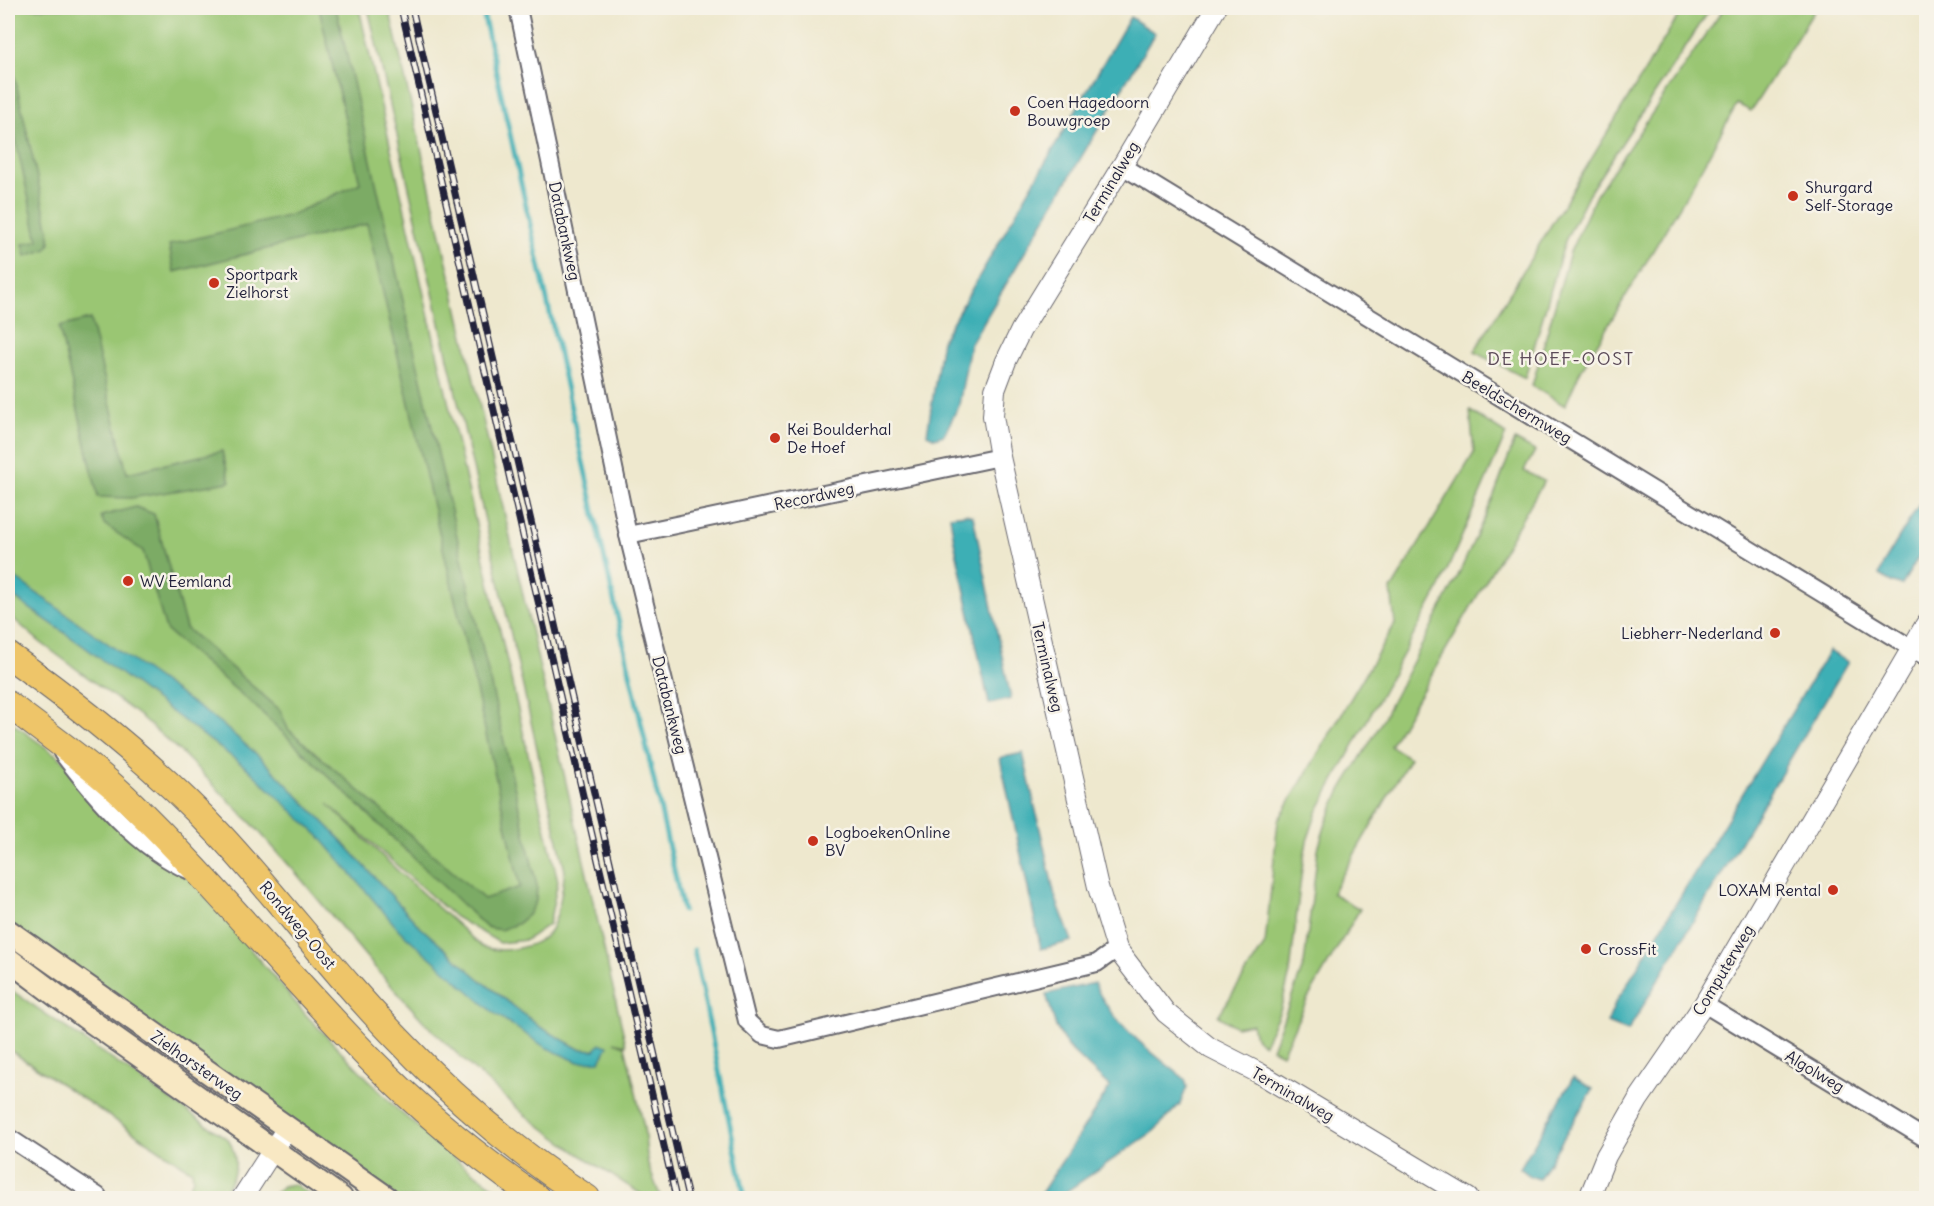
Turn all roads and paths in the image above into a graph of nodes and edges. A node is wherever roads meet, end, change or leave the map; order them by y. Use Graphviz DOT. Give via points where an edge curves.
graph roads {
  1 [pos="518,8"];
  2 [pos="1216,8"];
  3 [pos="1122,166"];
  4 [pos="1000,457"];
  5 [pos="628,535"];
  6 [pos="1926,624"];
  7 [pos="1919,653"];
  8 [pos="8,655"];
  9 [pos="8,704"];
  10 [pos="8,931"];
  11 [pos="1117,949"];
  12 [pos="8,959"];
  13 [pos="1704,1004"];
  14 [pos="287,1128"];
  15 [pos="8,1137"];
  16 [pos="1926,1139"];
  17 [pos="273,1151"];
  18 [pos="98,1198"];
  19 [pos="242,1198"];
  20 [pos="341,1198"];
  21 [pos="387,1198"];
  22 [pos="537,1198"];
  23 [pos="586,1198"];
  24 [pos="1468,1198"];
  25 [pos="1589,1198"];
  1 -- 5 [label="street, Databankweg"];
  2 -- 3 [label="street, Terminalweg"];
  3 -- 4 [label="street, Terminalweg" via="1005,361 994,390 993,416"];
  3 -- 7 [label="street, Beeldschermweg"];
  4 -- 5 [label="street, Recordweg"];
  4 -- 11 [label="street, Terminalweg" via="1098,887"];
  5 -- 11 [label="street, Databankweg" via="747,1021 762,1035 779,1039 1097,963"];
  6 -- 7 [label="street, Computerweg"];
  7 -- 13 [label="street, Computerweg"];
  8 -- 23 [label="main road, Rondweg-Oost" via="161,776 220,836 406,1048 510,1143"];
  9 -- 22 [label="main road" via="123,796 370,1059 456,1138"];
  10 -- 14 [label="main road, Zielhorsterweg"];
  11 -- 24 [label="street, Terminalweg" via="1166,1013 1210,1048"];
  12 -- 17 [label="main road, Zielhorsterweg"];
  13 -- 16 [label="street, Algolweg"];
  13 -- 25 [label="street, Computerweg" via="1638,1100 1606,1156"];
  14 -- 17 [label="street"];
  14 -- 21 [label="main road, Zielhorsterweg"];
  15 -- 18 [label="street"];
  17 -- 19 [label="street"];
  17 -- 20 [label="main road, Zielhorsterweg"];
}
